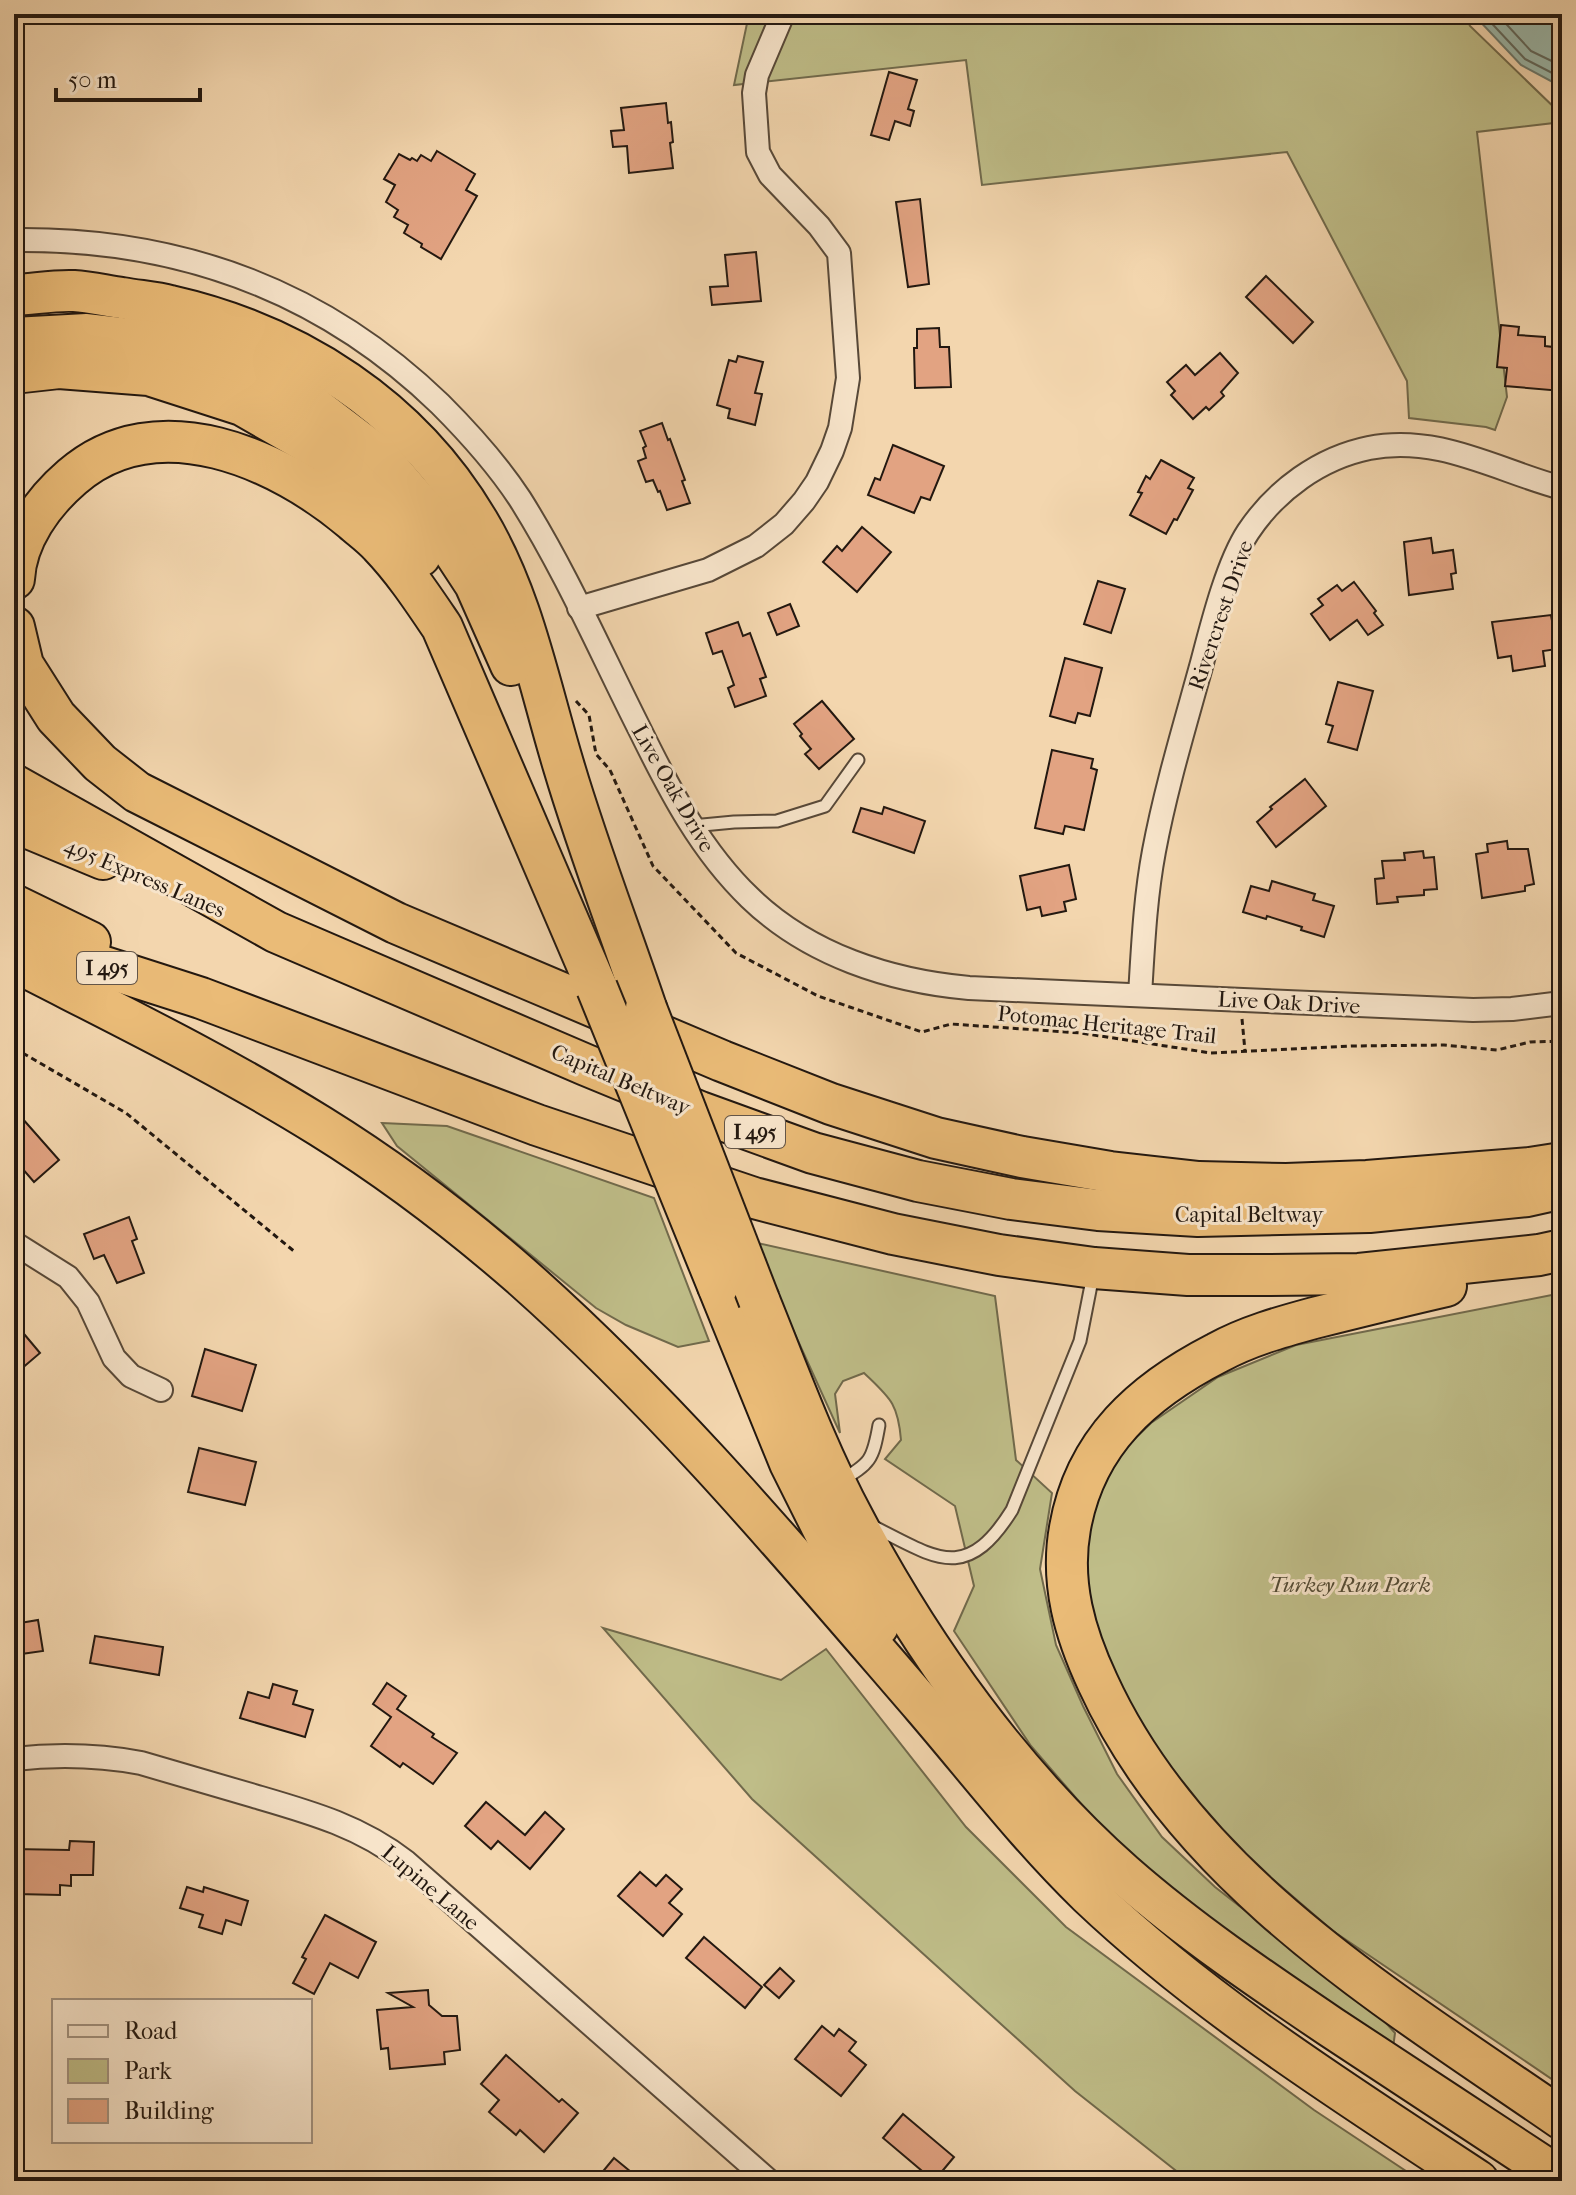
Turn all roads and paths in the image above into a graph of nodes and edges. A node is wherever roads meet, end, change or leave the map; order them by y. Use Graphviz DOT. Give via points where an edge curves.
graph roads {
  1 [pos="783,14"];
  2 [pos="14,240"];
  3 [pos="14,295"];
  4 [pos="14,338"];
  5 [pos="14,373"];
  6 [pos="1562,488"];
  7 [pos="14,579"];
  8 [pos="579,608"];
  9 [pos="14,627"];
  10 [pos="569,693"];
  11 [pos="858,760"];
  12 [pos="14,785"];
  13 [pos="14,822"];
  14 [pos="691,826"];
  15 [pos="14,905"];
  16 [pos="276,932"];
  17 [pos="14,938"];
  18 [pos="14,961"];
  19 [pos="597,988"];
  20 [pos="1140,995"];
  21 [pos="201,998"];
  22 [pos="1241,1000"];
  23 [pos="1562,1003"];
  24 [pos="646,1008"];
  25 [pos="1562,1041"];
  26 [pos="14,1048"];
  27 [pos="1245,1051"];
  28 [pos="1562,1163"];
  29 [pos="1562,1189"];
  30 [pos="14,1243"];
  31 [pos="1562,1250"];
  32 [pos="295,1252"];
  33 [pos="1562,1257"];
  34 [pos="1094,1268"];
  35 [pos="161,1390"];
  36 [pos="879,1425"];
  37 [pos="844,1500"];
  38 [pos="968,1758"];
  39 [pos="14,1759"];
  40 [pos="1562,2119"];
  41 [pos="1562,2179"];
  42 [pos="769,2181"];
  43 [pos="1478,2181"];
  1 -- 8 [label="street" via="757,75 758,152 770,175 839,253 848,378 840,428 804,501 756,546 708,570"];
  2 -- 8 [label="street, Live Oak Drive" via="60,239 159,252 267,287 336,322 417,381 470,435 518,497"];
  3 -- 24 [label="highway" via="74,291 216,318 336,374 419,443 478,522 504,575"];
  4 -- 24 [label="highway" via="87,334 166,343 238,364 303,399 378,456 433,520 475,584"];
  5 -- 19 [label="highway" via="59,368 149,375 242,405 326,453 385,512 425,563 458,622"];
  6 -- 20 [label="street, Rivercrest Drive" via="1451,450 1401,445 1339,457 1303,475 1274,499 1248,532 1232,565 1172,772 1153,853"];
  7 -- 19 [label="highway" via="30,525 52,494 106,455 133,446 189,442 215,447 266,464 333,505 379,543 442,627"];
  8 -- 14 [label="street, Live Oak Drive"];
  9 -- 28 [label="highway" via="23,665 56,717 137,792 396,923 831,1104 936,1138 1022,1157 1199,1182 1367,1181"];
  10 -- 27 [label="path, Potomac Heritage Trail" via="589,715 596,754 610,770 653,866 736,953 818,996 922,1032 951,1024 1081,1033 1211,1053"];
  11 -- 14 [label="lane" via="825,806 777,821"];
  12 -- 16 [label="highway, Capital Beltway / I 495"];
  13 -- 16 [label="highway, 495 Express Lanes"];
  14 -- 20 [label="street, Live Oak Drive" via="726,873 781,924 863,966 947,986"];
  15 -- 21 [label="highway"];
  16 -- 29 [label="highway, Capital Beltway / I 495" via="700,1112 813,1153 918,1181 1055,1205 1198,1216 1369,1212"];
  17 -- 21 [label="highway, I 495"];
  18 -- 38 [label="highway" via="324,1128 424,1196 520,1275 682,1431"];
  19 -- 38 [label="highway, bridge" via="790,1463 867,1609"];
  20 -- 22 [label="street, Live Oak Drive"];
  21 -- 34 [label="highway, I 495" via="537,1125 754,1198 893,1234"];
  22 -- 23 [label="street, Live Oak Drive" via="1473,1010"];
  22 -- 27 [label="path"];
  24 -- 37 [label="highway, bridge" via="759,1300"];
  25 -- 27 [label="path, Potomac Heritage Trail" via="1497,1050 1444,1045"];
  26 -- 32 [label="path" via="126,1113"];
  30 -- 35 [label="street" via="68,1277 88,1302 114,1358 131,1376"];
  31 -- 34 [label="highway, I 495" via="1359,1274 1188,1275"];
  33 -- 40 [label="highway" via="1252,1336 1169,1381 1115,1427 1098,1452 1073,1511 1065,1550 1072,1616 1109,1708 1167,1799 1197,1834 1336,1961"];
  34 -- 37 [label="lane" via="1080,1341 1012,1510 989,1540 953,1559 918,1548"];
  36 -- 37 [label="lane" via="870,1460 858,1471"];
  37 -- 41 [label="highway" via="893,1589 996,1739 1123,1873 1241,1967"];
  38 -- 43 [label="highway" via="1066,1871 1194,1986"];
  39 -- 42 [label="street, Lupine Lane" via="73,1755 141,1763 318,1814 377,1841"];
}
